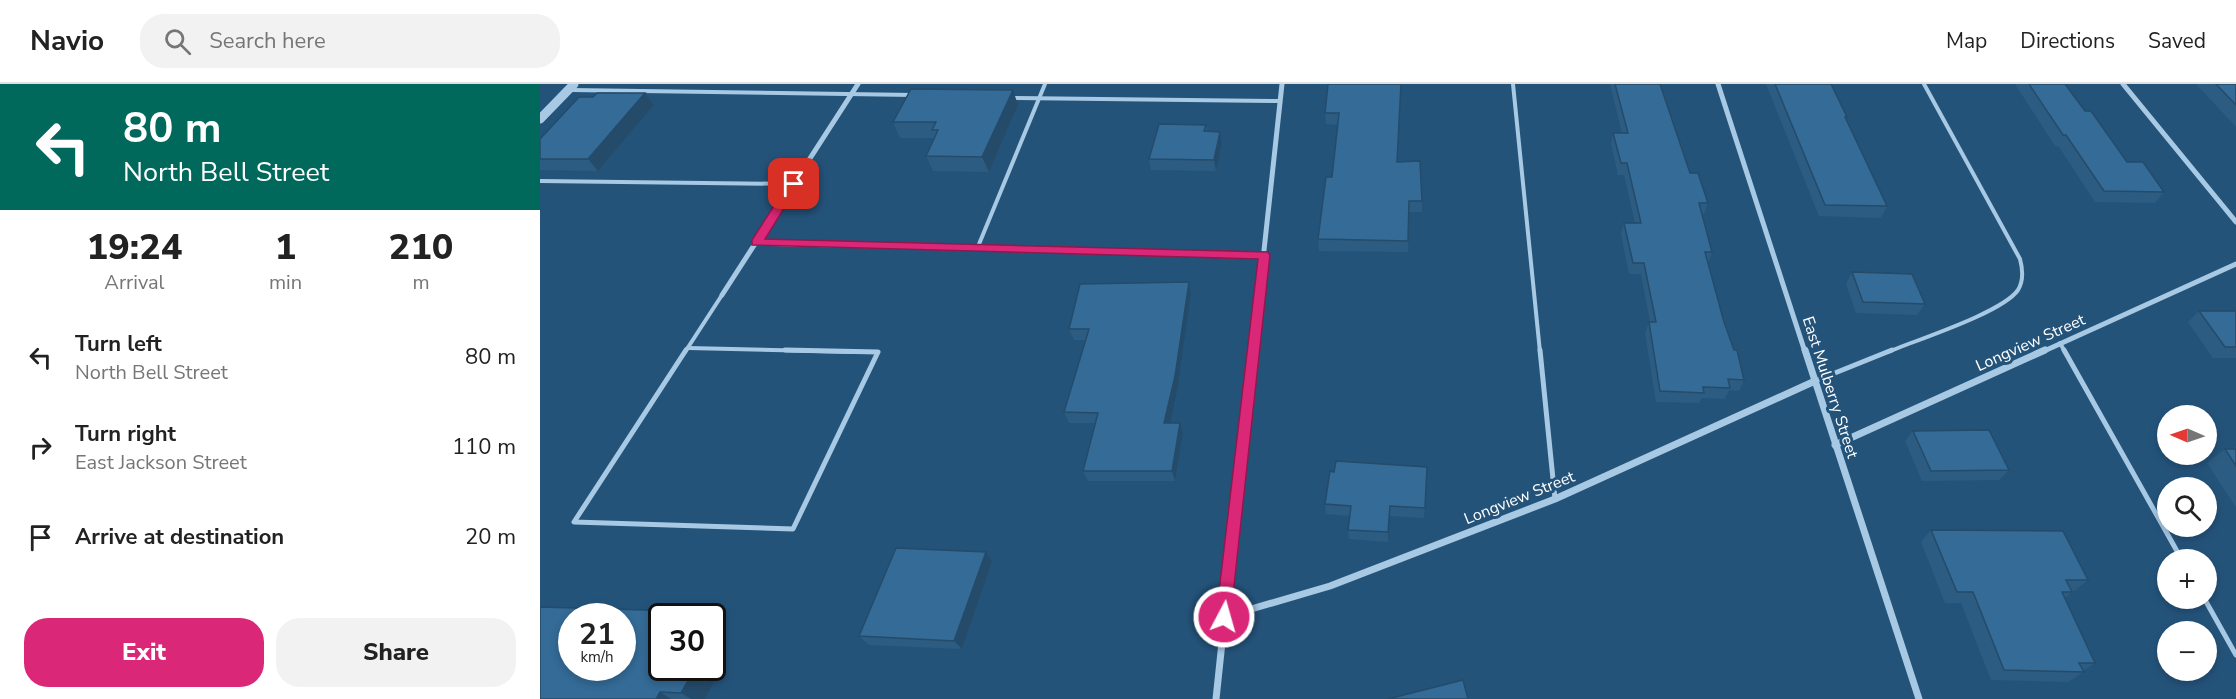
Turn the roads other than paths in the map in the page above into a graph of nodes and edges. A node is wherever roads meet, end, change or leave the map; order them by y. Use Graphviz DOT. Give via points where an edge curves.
graph roads {
  1 [pos="858,84"];
  2 [pos="1045,84"];
  3 [pos="1282,84"];
  4 [pos="1513,84"];
  5 [pos="1718,84"];
  6 [pos="1924,84"];
  7 [pos="2123,84"];
  8 [pos="571,87"];
  9 [pos="851,94"];
  10 [pos="921,95"];
  11 [pos="1004,98"];
  12 [pos="1039,98"];
  13 [pos="1280,101"];
  14 [pos="541,116"];
  15 [pos="540,181"];
  16 [pos="794,184"];
  17 [pos="2236,222"];
  18 [pos="756,243"];
  19 [pos="977,249"];
  20 [pos="1264,255"];
  21 [pos="2236,264"];
  22 [pos="722,295"];
  23 [pos="2060,343"];
  24 [pos="688,348"];
  25 [pos="1815,381"];
  26 [pos="1835,445"];
  27 [pos="1555,499"];
  28 [pos="2176,549"];
  29 [pos="2210,609"];
  30 [pos="1224,617"];
  31 [pos="2236,655"];
  32 [pos="1216,699"];
  33 [pos="1919,699"];
  1 -- 9 [label="street"];
  2 -- 12 [label="lane"];
  3 -- 13 [label="street"];
  4 -- 27 [label="lane"];
  5 -- 25 [label="street, East Mulberry Street"];
  6 -- 25 [label="lane" via="2020,259 2023,280 2018,292 1993,309"];
  7 -- 17 [label="street"];
  8 -- 9 [label="lane"];
  8 -- 14 [label="street"];
  9 -- 10 [label="lane"];
  9 -- 16 [label="street"];
  11 -- 12 [label="lane"];
  12 -- 13 [label="lane"];
  12 -- 19 [label="lane"];
  13 -- 20 [label="street"];
  15 -- 16 [label="lane"];
  16 -- 18 [label="street"];
  18 -- 19 [label="street"];
  18 -- 22 [label="street"];
  19 -- 20 [label="street"];
  20 -- 30 [label="street"];
  21 -- 23 [label="street, Longview Street"];
  22 -- 24 [label="lane"];
  23 -- 26 [label="street, Longview Street"];
  23 -- 28 [label="lane"];
  24 -- 24 [label="lane" via="574,522 793,529 878,352"];
  25 -- 26 [label="street, East Mulberry Street"];
  25 -- 27 [label="street, Longview Street"];
  26 -- 33 [label="street, East Mulberry Street"];
  27 -- 30 [label="street, Longview Street" via="1330,586"];
  29 -- 31 [label="lane"];
  30 -- 32 [label="street"];
}
